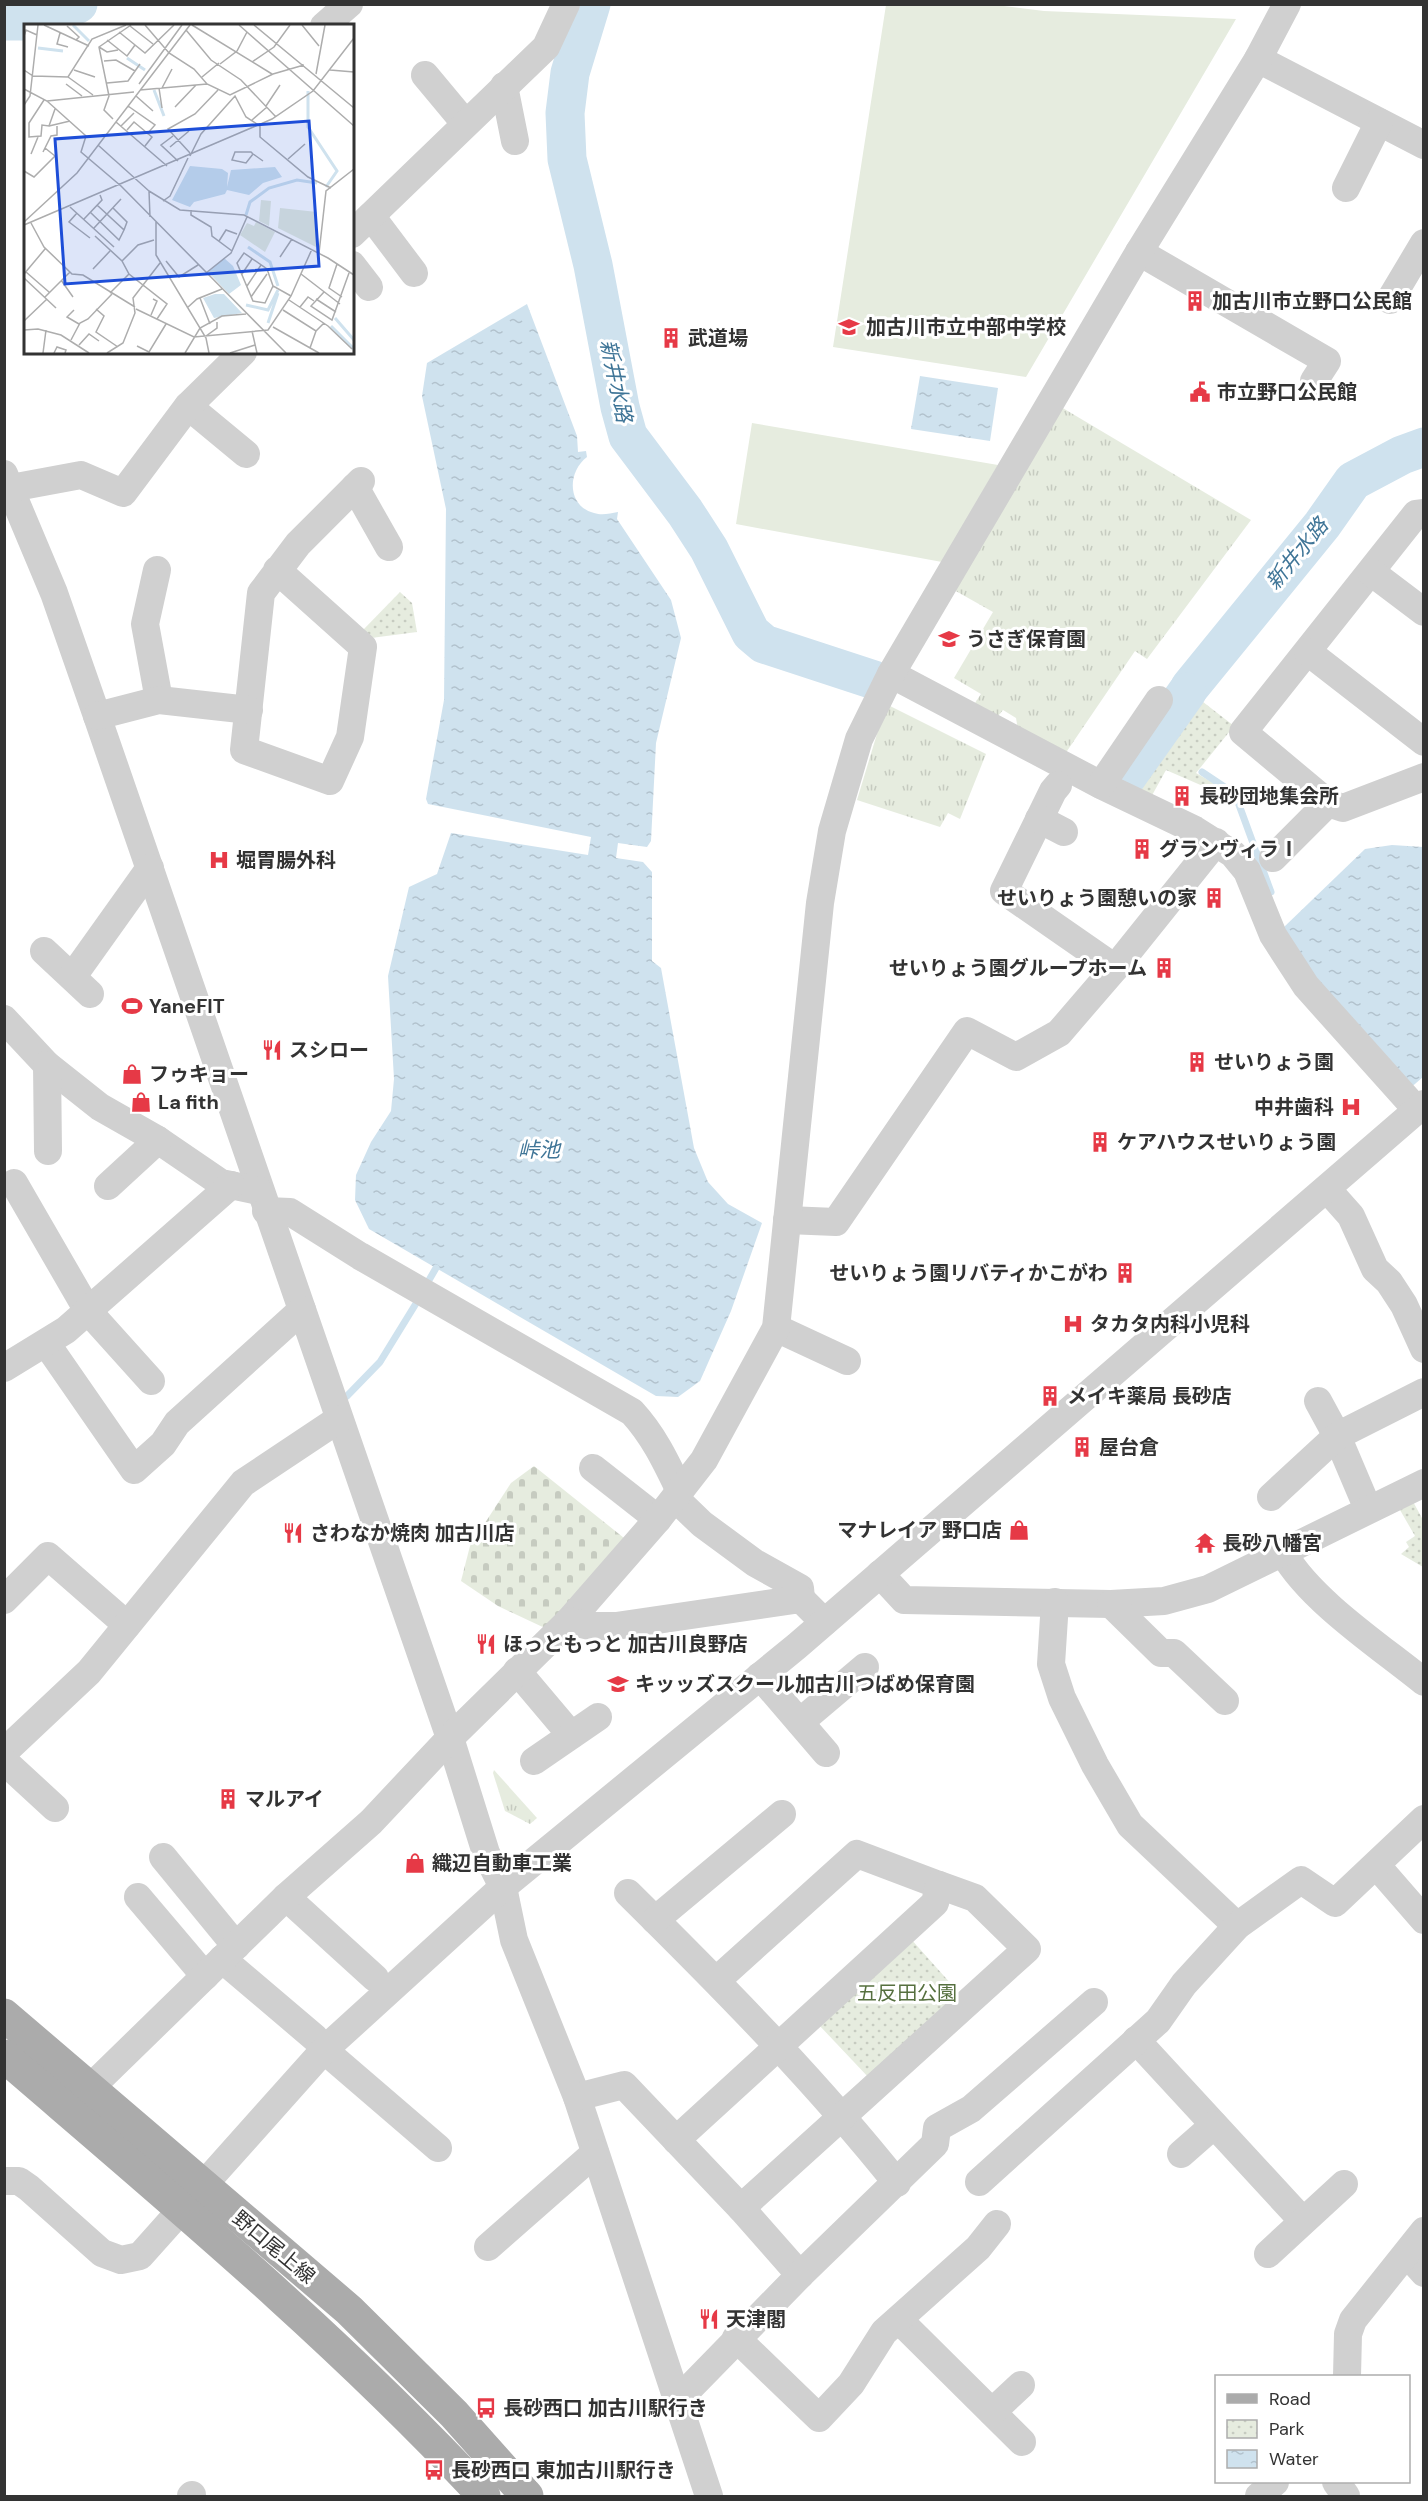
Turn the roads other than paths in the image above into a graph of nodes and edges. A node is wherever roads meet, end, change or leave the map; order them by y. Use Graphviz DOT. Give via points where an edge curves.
graph roads {
  1 [pos="566,4"];
  2 [pos="1287,4"];
  3 [pos="359,8"];
  4 [pos="328,24"];
  5 [pos="1258,59"];
  6 [pos="425,75"];
  7 [pos="504,86"];
  8 [pos="1379,122"];
  9 [pos="465,123"];
  10 [pos="515,141"];
  11 [pos="1424,145"];
  12 [pos="1346,188"];
  13 [pos="358,226"];
  14 [pos="1424,243"];
  15 [pos="1140,252"];
  16 [pos="354,268"];
  17 [pos="414,273"];
  18 [pos="369,287"];
  19 [pos="1390,300"];
  20 [pos="241,354"];
  21 [pos="1314,381"];
  22 [pos="188,406"];
  23 [pos="246,454"];
  24 [pos="7,486"];
  25 [pos="1424,513"];
  26 [pos="389,547"];
  27 [pos="157,570"];
  28 [pos="277,570"];
  29 [pos="1371,572"];
  30 [pos="1424,612"];
  31 [pos="1308,652"];
  32 [pos="891,674"];
  33 [pos="159,700"];
  34 [pos="1159,700"];
  35 [pos="249,710"];
  36 [pos="97,716"];
  37 [pos="1424,742"];
  38 [pos="1424,777"];
  39 [pos="1058,785"];
  40 [pos="1112,789"];
  41 [pos="1328,803"];
  42 [pos="1215,842"];
  43 [pos="1273,858"];
  44 [pos="150,868"];
  45 [pos="45,951"];
  46 [pos="1115,968"];
  47 [pos="4,1019"];
  48 [pos="47,1065"];
  49 [pos="1420,1107"];
  50 [pos="158,1140"];
  51 [pos="48,1151"];
  52 [pos="14,1183"];
  53 [pos="231,1185"];
  54 [pos="108,1186"];
  55 [pos="1327,1190"];
  56 [pos="262,1201"];
  57 [pos="787,1220"];
  58 [pos="302,1310"];
  59 [pos="87,1311"];
  60 [pos="776,1328"];
  61 [pos="46,1342"];
  62 [pos="1424,1349"];
  63 [pos="847,1361"];
  64 [pos="4,1368"];
  65 [pos="151,1381"];
  66 [pos="1424,1392"];
  67 [pos="1318,1401"];
  68 [pos="339,1419"];
  69 [pos="1337,1436"];
  70 [pos="593,1468"];
  71 [pos="1278,1480"];
  72 [pos="1424,1483"];
  73 [pos="671,1503"];
  74 [pos="1368,1509"];
  75 [pos="1284,1554"];
  76 [pos="880,1574"];
  77 [pos="6,1595"];
  78 [pos="801,1599"];
  79 [pos="1055,1602"];
  80 [pos="1111,1604"];
  81 [pos="569,1622"];
  82 [pos="824,1622"];
  83 [pos="127,1625"];
  84 [pos="865,1667"];
  85 [pos="517,1671"];
  86 [pos="760,1676"];
  87 [pos="1424,1682"];
  88 [pos="1225,1701"];
  89 [pos="598,1717"];
  90 [pos="800,1722"];
  91 [pos="571,1735"];
  92 [pos="450,1738"];
  93 [pos="4,1752"];
  94 [pos="826,1753"];
  95 [pos="4,1761"];
  96 [pos="534,1761"];
  97 [pos="55,1808"];
  98 [pos="782,1814"];
  99 [pos="1424,1819"];
  100 [pos="163,1857"];
  101 [pos="1377,1866"];
  102 [pos="939,1885"];
  103 [pos="502,1887"];
  104 [pos="628,1893"];
  105 [pos="138,1896"];
  106 [pos="286,1897"];
  107 [pos="655,1920"];
  108 [pos="1424,1920"];
  109 [pos="1237,1926"];
  110 [pos="221,1960"];
  111 [pos="375,1978"];
  112 [pos="717,1980"];
  113 [pos="1094,2002"];
  114 [pos="4,2015"];
  115 [pos="1136,2040"];
  116 [pos="320,2044"];
  117 [pos="780,2047"];
  118 [pos="4,2056"];
  119 [pos="89,2089"];
  120 [pos="577,2097"];
  121 [pos="843,2116"];
  122 [pos="1215,2126"];
  123 [pos="676,2140"];
  124 [pos="438,2148"];
  125 [pos="595,2153"];
  126 [pos="1181,2154"];
  127 [pos="979,2182"];
  128 [pos="897,2183"];
  129 [pos="17,2184"];
  130 [pos="1344,2184"];
  131 [pos="193,2197"];
  132 [pos="741,2208"];
  133 [pos="1303,2221"];
  134 [pos="997,2224"];
  135 [pos="1424,2231"];
  136 [pos="489,2247"];
  137 [pos="1268,2254"];
  138 [pos="1415,2264"];
  139 [pos="800,2275"];
  140 [pos="899,2319"];
  141 [pos="736,2338"];
  142 [pos="1353,2374"];
  143 [pos="1021,2385"];
  144 [pos="676,2402"];
  145 [pos="992,2412"];
  146 [pos="1022,2442"];
  147 [pos="1273,2483"];
  148 [pos="1337,2483"];
  149 [pos="484,2496"];
  150 [pos="527,2496"];
  151 [pos="709,2496"];
  152 [pos="1259,2496"];
  153 [pos="1346,2496"];
  1 -- 7 [label="street" via="546,47"];
  2 -- 5 [label="street"];
  3 -- 4 [label="street"];
  5 -- 8 [label="street"];
  5 -- 15 [label="street"];
  6 -- 9 [label="street"];
  7 -- 9 [label="street"];
  7 -- 10 [label="street"];
  8 -- 11 [label="street"];
  8 -- 12 [label="street"];
  9 -- 13 [label="street"];
  13 -- 17 [label="street"];
  14 -- 19 [label="street" via="1397,263"];
  15 -- 21 [label="street" via="1327,362"];
  15 -- 32 [label="street"];
  16 -- 18 [label="street"];
  20 -- 22 [label="street"];
  22 -- 23 [label="street"];
  22 -- 24 [label="street" via="123,494 81,475"];
  24 -- 36 [label="street" via="54,593"];
  25 -- 29 [label="street" via="1416,514"];
  26 -- 28 [label="street" via="358,484"];
  27 -- 33 [label="street" via="134,624"];
  28 -- 35 [label="street" via="261,593"];
  28 -- 35 [label="street" via="363,646 350,737 330,781 244,750"];
  29 -- 30 [label="street"];
  29 -- 31 [label="street"];
  31 -- 37 [label="street"];
  31 -- 41 [label="street" via="1243,732"];
  32 -- 40 [label="street"];
  32 -- 57 [label="street" via="860,739 832,831 820,903"];
  33 -- 35 [label="street"];
  33 -- 36 [label="street"];
  34 -- 40 [label="street"];
  36 -- 44 [label="street"];
  38 -- 41 [label="street" via="1343,808"];
  39 -- 46 [label="street" via="1051,826 1004,891"];
  40 -- 42 [label="street"];
  41 -- 43 [label="street"];
  42 -- 46 [label="street"];
  42 -- 49 [label="street" via="1233,854 1247,871 1273,935 1306,986"];
  44 -- 45 [label="street" via="82,985"];
  44 -- 56 [label="street"];
  46 -- 57 [label="street" via="1059,1034 1016,1057 967,1031 836,1222"];
  47 -- 48 [label="street"];
  48 -- 50 [label="street" via="100,1107"];
  48 -- 51 [label="street"];
  49 -- 55 [label="street"];
  50 -- 53 [label="street" via="221,1183"];
  50 -- 54 [label="street"];
  52 -- 59 [label="street" via="26,1224"];
  53 -- 56 [label="street"];
  53 -- 59 [label="street"];
  55 -- 62 [label="street" via="1351,1216 1375,1269 1404,1305"];
  55 -- 76 [label="street"];
  56 -- 58 [label="street"];
  56 -- 73 [label="street" via="290,1212 632,1412 661,1450"];
  57 -- 60 [label="street"];
  58 -- 61 [label="street" via="177,1423 163,1444 134,1470"];
  58 -- 68 [label="street"];
  59 -- 61 [label="street"];
  59 -- 65 [label="street"];
  60 -- 63 [label="street"];
  60 -- 73 [label="street" via="704,1460"];
  61 -- 64 [label="street"];
  66 -- 69 [label="street"];
  67 -- 69 [label="street"];
  68 -- 83 [label="street" via="243,1482"];
  68 -- 92 [label="street"];
  69 -- 71 [label="street"];
  69 -- 74 [label="street"];
  70 -- 73 [label="street"];
  72 -- 74 [label="street"];
  73 -- 78 [label="street" via="755,1563 800,1588"];
  73 -- 81 [label="street"];
  74 -- 75 [label="street"];
  75 -- 80 [label="street" via="1208,1589 1164,1600"];
  75 -- 87 [label="street" via="1294,1572"];
  76 -- 79 [label="street" via="904,1600"];
  76 -- 82 [label="street"];
  77 -- 83 [label="street" via="48,1556"];
  78 -- 81 [label="street" via="616,1626"];
  78 -- 82 [label="street"];
  79 -- 80 [label="street"];
  79 -- 109 [label="street" via="1050,1664 1095,1766 1130,1825"];
  80 -- 88 [label="street" via="1161,1653 1174,1653"];
  81 -- 85 [label="street"];
  82 -- 86 [label="street"];
  83 -- 93 [label="street" via="89,1672"];
  84 -- 90 [label="street"];
  85 -- 91 [label="street"];
  85 -- 92 [label="street"];
  86 -- 90 [label="street"];
  86 -- 103 [label="street"];
  89 -- 91 [label="street"];
  90 -- 94 [label="street"];
  91 -- 96 [label="street"];
  92 -- 103 [label="street" via="486,1853"];
  92 -- 106 [label="street" via="371,1822"];
  95 -- 97 [label="street"];
  98 -- 107 [label="street" via="767,1842"];
  99 -- 101 [label="street"];
  100 -- 110 [label="street"];
  101 -- 108 [label="street"];
  101 -- 109 [label="street" via="1335,1903 1301,1881"];
  102 -- 112 [label="street" via="857,1854"];
  102 -- 117 [label="street" via="935,1903"];
  102 -- 121 [label="street" via="975,1898 1027,1949"];
  103 -- 116 [label="street"];
  103 -- 120 [label="street" via="514,1940"];
  104 -- 107 [label="street"];
  105 -- 110 [label="street"];
  106 -- 110 [label="street"];
  106 -- 111 [label="street"];
  107 -- 112 [label="street"];
  109 -- 115 [label="street" via="1184,1984 1158,2020"];
  110 -- 116 [label="street"];
  110 -- 119 [label="street"];
  112 -- 117 [label="street"];
  113 -- 128 [label="street" via="971,2109 937,2128 935,2144"];
  114 -- 119 [label="main road, 野口尾上線"];
  115 -- 122 [label="street"];
  115 -- 127 [label="street"];
  116 -- 124 [label="street"];
  116 -- 131 [label="street"];
  117 -- 121 [label="street"];
  117 -- 123 [label="street"];
  118 -- 131 [label="main road, 野口尾上線"];
  119 -- 131 [label="main road, 野口尾上線"];
  120 -- 123 [label="street" via="624,2085"];
  120 -- 125 [label="street"];
  121 -- 128 [label="street"];
  121 -- 132 [label="street"];
  122 -- 126 [label="street"];
  122 -- 133 [label="street" via="1277,2176"];
  123 -- 132 [label="street"];
  125 -- 136 [label="street"];
  125 -- 144 [label="street"];
  128 -- 139 [label="street"];
  129 -- 131 [label="street" via="102,2253 121,2260 141,2256"];
  130 -- 133 [label="street"];
  131 -- 149 [label="main road, 野口尾上線"];
  131 -- 150 [label="main road, 野口尾上線" via="349,2310 454,2414"];
  132 -- 139 [label="street"];
  133 -- 137 [label="street"];
  134 -- 140 [label="street" via="970,2241"];
  135 -- 138 [label="street"];
  138 -- 142 [label="street" via="1353,2320 1348,2334"];
  139 -- 141 [label="street"];
  140 -- 141 [label="street" via="884,2332 851,2384 819,2418"];
  140 -- 145 [label="street"];
  141 -- 144 [label="street"];
  143 -- 145 [label="street"];
  144 -- 151 [label="street"];
  145 -- 146 [label="street"];
  147 -- 152 [label="street"];
  148 -- 153 [label="street"];
}
